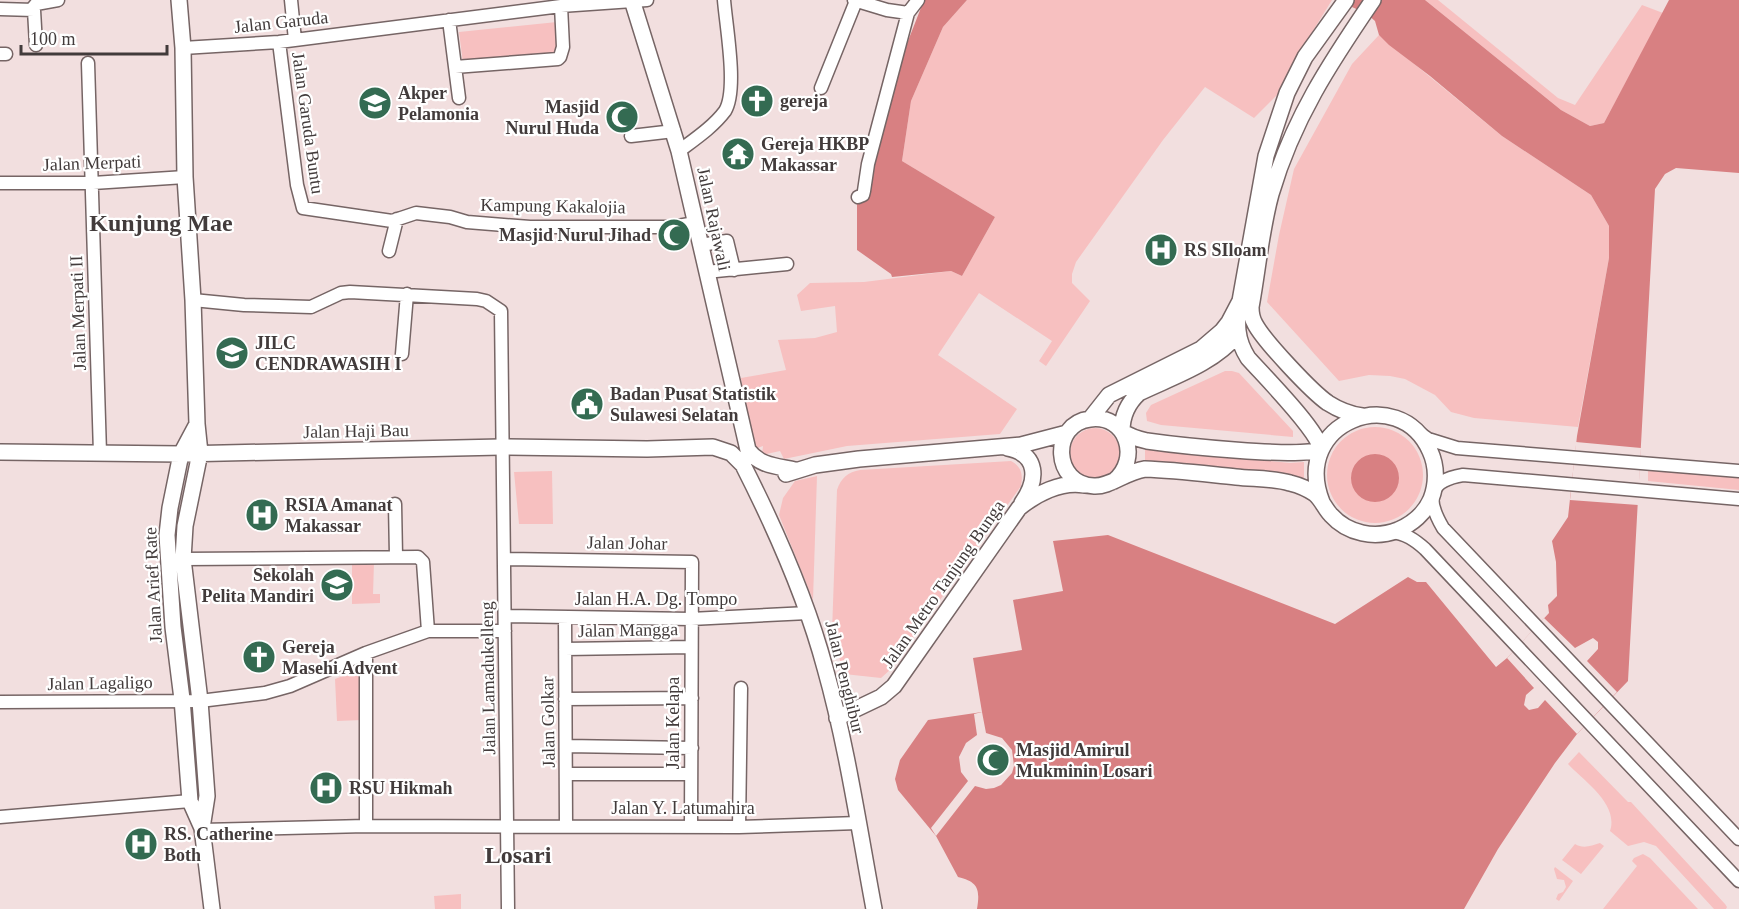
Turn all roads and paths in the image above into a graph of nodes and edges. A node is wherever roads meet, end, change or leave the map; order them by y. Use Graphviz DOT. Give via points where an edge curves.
graph roads {
  1 [pos="58,0"];
  2 [pos="179,0"];
  3 [pos="291,0"];
  4 [pos="637,0"];
  5 [pos="724,0"];
  6 [pos="855,0"];
  7 [pos="918,0"];
  8 [pos="1373,0"];
  9 [pos="871,2"];
  10 [pos="1343,4"];
  11 [pos="561,6"];
  12 [pos="0,9"];
  13 [pos="32,9"];
  14 [pos="908,13"];
  15 [pos="449,20"];
  16 [pos="295,40"];
  17 [pos="279,42"];
  18 [pos="36,45"];
  19 [pos="183,48"];
  20 [pos="88,63"];
  21 [pos="455,67"];
  22 [pos="821,88"];
  23 [pos="459,98"];
  24 [pos="674,131"];
  25 [pos="631,136"];
  26 [pos="679,151"];
  27 [pos="185,177"];
  28 [pos="0,183"];
  29 [pos="93,183"];
  30 [pos="858,197"];
  31 [pos="340,213"];
  32 [pos="397,219"];
  33 [pos="695,223"];
  34 [pos="700,244"];
  35 [pos="389,251"];
  36 [pos="787,264"];
  37 [pos="734,270"];
  38 [pos="706,272"];
  39 [pos="406,294"];
  40 [pos="193,300"];
  41 [pos="1240,301"];
  42 [pos="1237,335"];
  43 [pos="402,354"];
  44 [pos="1362,416"];
  45 [pos="1090,419"];
  46 [pos="740,420"];
  47 [pos="197,424"];
  48 [pos="1122,431"];
  49 [pos="1417,432"];
  50 [pos="1067,433"];
  51 [pos="501,447"];
  52 [pos="713,447"];
  53 [pos="1004,447"];
  54 [pos="1321,448"];
  55 [pos="0,452"];
  56 [pos="100,453"];
  57 [pos="200,453"];
  58 [pos="181,454"];
  59 [pos="742,465"];
  60 [pos="795,470"];
  61 [pos="1739,471"];
  62 [pos="1113,481"];
  63 [pos="1084,485"];
  64 [pos="1433,491"];
  65 [pos="1739,498"];
  66 [pos="1322,502"];
  67 [pos="395,504"];
  68 [pos="1019,508"];
  69 [pos="1391,532"];
  70 [pos="396,556"];
  71 [pos="183,559"];
  72 [pos="504,559"];
  73 [pos="808,613"];
  74 [pos="505,616"];
  75 [pos="565,618"];
  76 [pos="691,619"];
  77 [pos="428,631"];
  78 [pos="505,631"];
  79 [pos="691,647"];
  80 [pos="565,649"];
  81 [pos="366,653"];
  82 [pos="741,688"];
  83 [pos="692,698"];
  84 [pos="182,699"];
  85 [pos="565,699"];
  86 [pos="200,700"];
  87 [pos="0,702"];
  88 [pos="837,718"];
  89 [pos="566,746"];
  90 [pos="692,748"];
  91 [pos="566,774"];
  92 [pos="691,774"];
  93 [pos="190,801"];
  94 [pos="0,817"];
  95 [pos="858,823"];
  96 [pos="566,825"];
  97 [pos="366,826"];
  98 [pos="508,826"];
  99 [pos="692,827"];
  100 [pos="739,827"];
  101 [pos="202,829"];
  102 [pos="1739,839"];
  103 [pos="1739,881"];
  104 [pos="212,909"];
  105 [pos="508,909"];
  106 [pos="874,909"];
  1 -- 13 [label="street" via="36,4"];
  2 -- 19 [label="main road"];
  3 -- 16 [label="street"];
  4 -- 11 [label="street, Jalan Garuda"];
  4 -- 24 [label="main road, Jalan Rajawali"];
  5 -- 26 [label="street" via="730,100 710,128"];
  6 -- 9 [label="street"];
  6 -- 22 [label="street"];
  7 -- 14 [label="street"];
  8 -- 44 [label="main road" via="1327,67 1288,146 1271,196 1251,307 1262,334 1314,391 1340,410"];
  9 -- 14 [label="street"];
  10 -- 41 [label="main road" via="1305,57 1277,120 1266,156"];
  11 -- 15 [label="street, Jalan Garuda"];
  11 -- 21 [label="street" via="562,47 558,59"];
  12 -- 13 [label="street"];
  13 -- 18 [label="street"];
  14 -- 30 [label="street" via="863,195"];
  15 -- 16 [label="street, Jalan Garuda"];
  15 -- 21 [label="street"];
  16 -- 17 [label="street, Jalan Garuda"];
  17 -- 19 [label="street, Jalan Garuda"];
  17 -- 31 [label="street, Jalan Garuda Buntu" via="301,205"];
  19 -- 27 [label="main road"];
  20 -- 29 [label="street, Jalan Merpati II"];
  21 -- 23 [label="street"];
  24 -- 25 [label="street"];
  24 -- 26 [label="main road, Jalan Rajawali"];
  26 -- 33 [label="main road, Jalan Rajawali"];
  27 -- 29 [label="street, Jalan Merpati"];
  27 -- 40 [label="main road"];
  28 -- 29 [label="street, Jalan Merpati"];
  29 -- 56 [label="street, Jalan Merpati II"];
  31 -- 32 [label="street, Kampung Kakalojia"];
  32 -- 33 [label="street, Kampung Kakalojia" via="417,213 530,227 672,227"];
  32 -- 35 [label="street"];
  33 -- 34 [label="main road, Jalan Rajawali"];
  34 -- 37 [label="street" via="727,241"];
  34 -- 38 [label="main road, Jalan Rajawali"];
  36 -- 37 [label="street"];
  37 -- 38 [label="street"];
  38 -- 46 [label="main road, Jalan Rajawali"];
  39 -- 40 [label="street" via="345,292 311,307"];
  39 -- 43 [label="street"];
  39 -- 51 [label="street, Jalan Lamadukelleng" via="477,299 501,312"];
  40 -- 47 [label="main road"];
  41 -- 42 [label="main road"];
  41 -- 45 [label="main road" via="1213,340 1109,395"];
  42 -- 48 [label="main road" via="1213,357 1139,393 1124,415"];
  42 -- 54 [label="main road" via="1248,358 1298,414"];
  44 -- 49 [label="main road" via="1388,416"];
  44 -- 54 [label="main road" via="1338,428"];
  45 -- 48 [label="main road" via="1104,420"];
  45 -- 50 [label="main road"];
  46 -- 52 [label="main road" via="727,439"];
  46 -- 60 [label="main road, Jalan Rajawali" via="754,459"];
  47 -- 57 [label="main road, Jalan Arief Rate"];
  47 -- 58 [label="main road, Jalan Arief Rate"];
  48 -- 54 [label="main road" via="1146,441 1182,445 1286,453"];
  48 -- 62 [label="main road" via="1129,455 1123,472"];
  49 -- 61 [label="street" via="1457,448"];
  49 -- 64 [label="main road" via="1434,463"];
  50 -- 53 [label="main road"];
  50 -- 63 [label="main road" via="1061,446 1061,460 1067,473"];
  51 -- 52 [label="main road, Jalan Haji Bau"];
  51 -- 57 [label="main road, Jalan Haji Bau"];
  51 -- 72 [label="street, Jalan Lamadukelleng"];
  52 -- 59 [label="main road" via="732,453"];
  53 -- 60 [label="main road" via="859,459"];
  53 -- 68 [label="main road" via="1023,454 1033,471 1031,487"];
  54 -- 66 [label="main road" via="1315,476"];
  55 -- 56 [label="main road, Jalan Haji Bau"];
  56 -- 58 [label="main road, Jalan Haji Bau"];
  57 -- 58 [label="main road, Jalan Haji Bau"];
  57 -- 71 [label="main road, Jalan Arief Rate" via="185,526"];
  58 -- 84 [label="main road, Jalan Arief Rate" via="167,536"];
  59 -- 60 [label="main road" via="765,474"];
  59 -- 73 [label="main road, Jalan Penghibur"];
  62 -- 63 [label="main road" via="1100,486"];
  62 -- 66 [label="main road" via="1145,469 1252,478 1294,484"];
  63 -- 68 [label="main road, Jalan Metro Tanjung Bunga" via="1064,486 1037,495"];
  64 -- 65 [label="street" via="1440,482 1463,475"];
  64 -- 69 [label="main road" via="1421,514"];
  64 -- 102 [label="street" via="1435,511 1443,528"];
  66 -- 69 [label="main road" via="1333,517 1355,531"];
  67 -- 70 [label="street"];
  68 -- 88 [label="main road, Jalan Metro Tanjung Bunga" via="894,686 881,697"];
  69 -- 103 [label="street" via="1411,538 1425,549"];
  70 -- 71 [label="street"];
  70 -- 77 [label="street" via="418,557 423,562"];
  71 -- 86 [label="main road, Jalan Arief Rate"];
  72 -- 74 [label="street, Jalan Lamadukelleng"];
  72 -- 76 [label="street, Jalan Johar" via="692,562"];
  73 -- 76 [label="street, Jalan H.A. Dg. Tompo"];
  73 -- 88 [label="main road, Jalan Penghibur"];
  74 -- 75 [label="street, Jalan H.A. Dg. Tompo"];
  74 -- 78 [label="street, Jalan Lamadukelleng"];
  75 -- 76 [label="street, Jalan H.A. Dg. Tompo"];
  75 -- 80 [label="street, Jalan Golkar"];
  76 -- 79 [label="street, Jalan Kelapa"];
  77 -- 78 [label="street, Jalan Lagaligo"];
  77 -- 81 [label="street, Jalan Lagaligo"];
  78 -- 98 [label="street, Jalan Lamadukelleng"];
  79 -- 80 [label="street, Jalan Mangga"];
  79 -- 83 [label="street, Jalan Kelapa"];
  80 -- 85 [label="street, Jalan Golkar"];
  81 -- 86 [label="street, Jalan Lagaligo" via="266,693"];
  81 -- 97 [label="street"];
  82 -- 100 [label="street"];
  83 -- 85 [label="street"];
  83 -- 90 [label="street, Jalan Kelapa"];
  84 -- 86 [label="street, Jalan Lagaligo"];
  84 -- 87 [label="street, Jalan Lagaligo"];
  84 -- 93 [label="main road, Jalan Arief Rate"];
  85 -- 89 [label="street, Jalan Golkar"];
  86 -- 101 [label="main road, Jalan Arief Rate" via="207,796"];
  88 -- 95 [label="main road, Jalan Penghibur"];
  89 -- 90 [label="street"];
  89 -- 91 [label="street, Jalan Golkar"];
  90 -- 92 [label="street, Jalan Kelapa"];
  91 -- 92 [label="street"];
  91 -- 96 [label="street, Jalan Golkar"];
  92 -- 99 [label="street, Jalan Kelapa"];
  93 -- 94 [label="street"];
  93 -- 101 [label="main road, Jalan Arief Rate"];
  95 -- 100 [label="street, Jalan Y. Latumahira"];
  95 -- 106 [label="main road, Jalan Penghibur"];
  96 -- 98 [label="street, Jalan Y. Latumahira"];
  96 -- 99 [label="street, Jalan Y. Latumahira"];
  97 -- 98 [label="street, Jalan Y. Latumahira"];
  97 -- 101 [label="street, Jalan Y. Latumahira"];
  98 -- 105 [label="street, Jalan Lamadukelleng"];
  99 -- 100 [label="street, Jalan Y. Latumahira"];
  101 -- 104 [label="main road, Jalan Arief Rate"];
}
